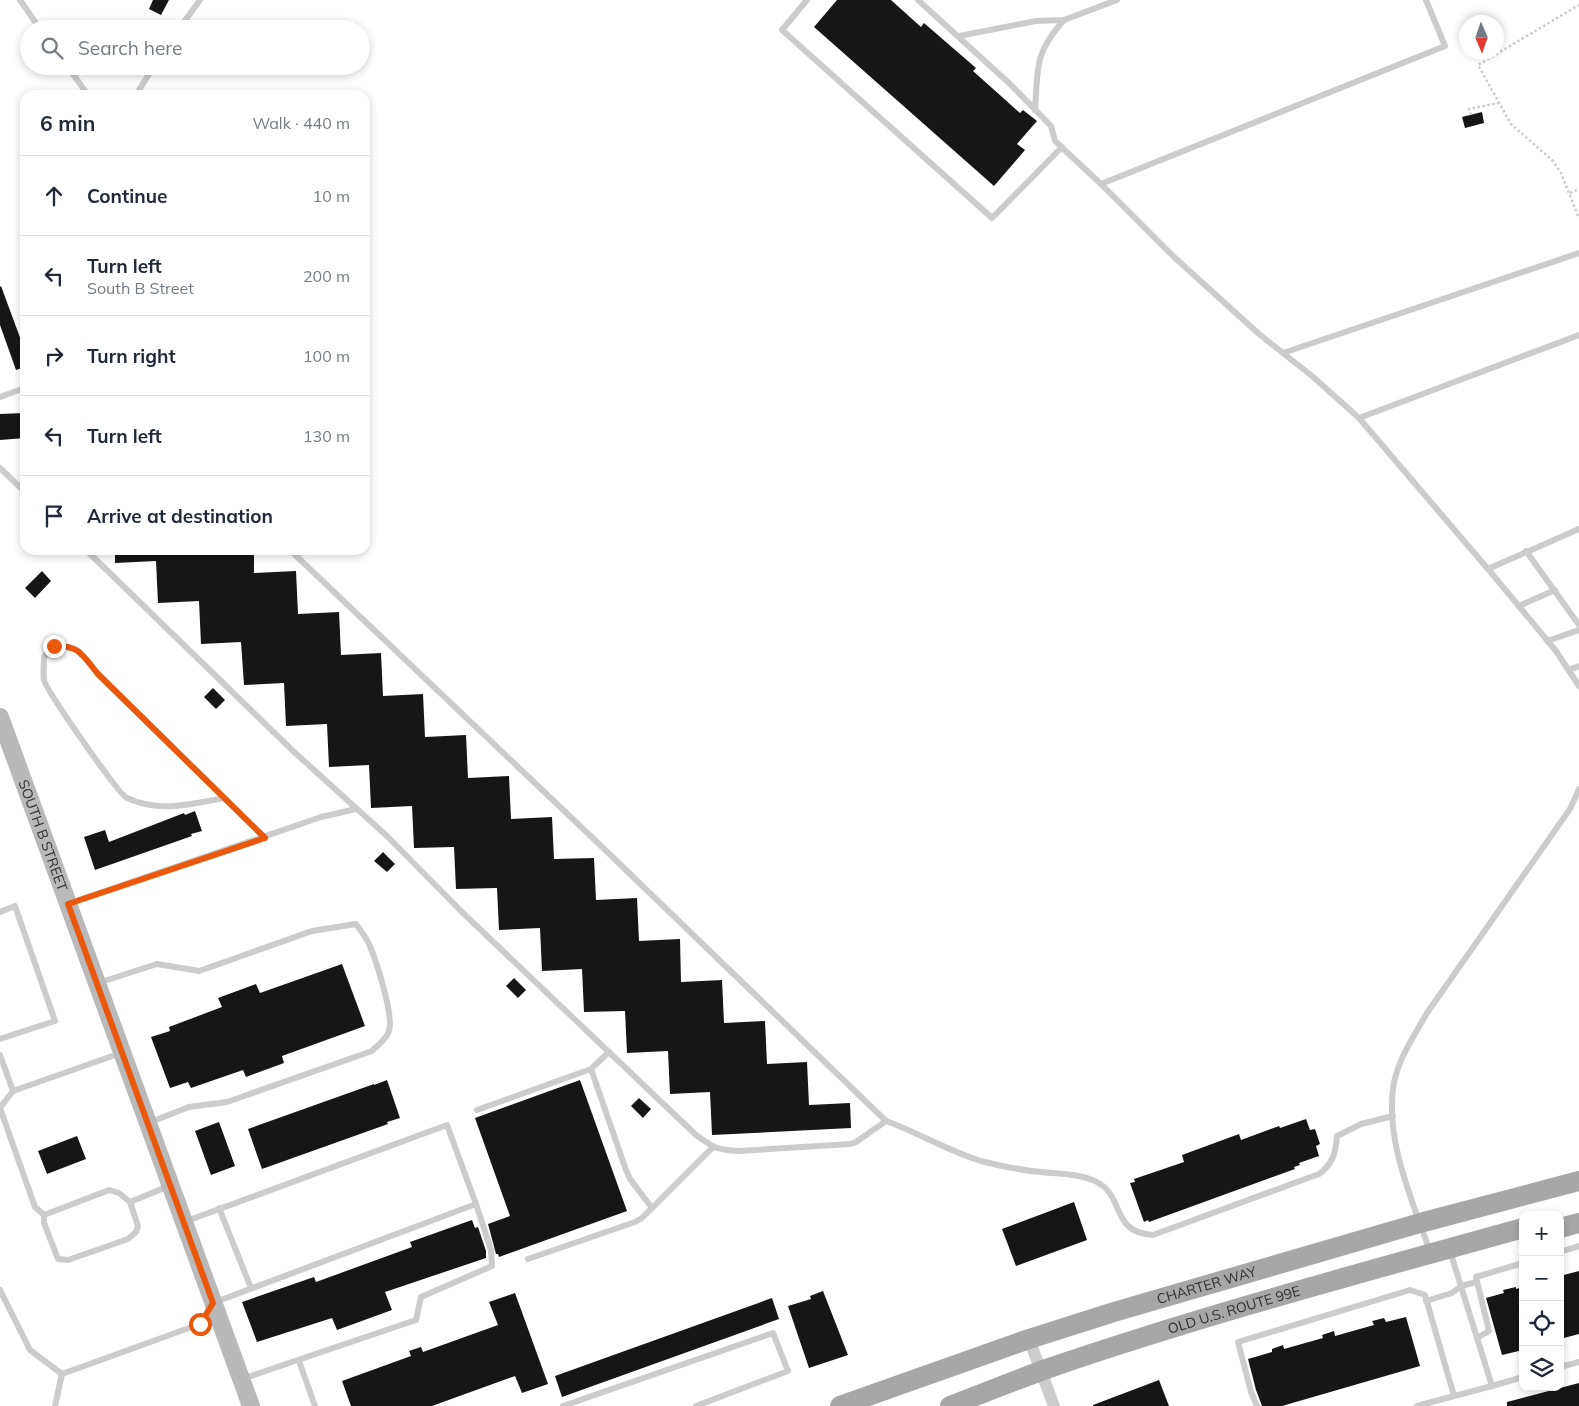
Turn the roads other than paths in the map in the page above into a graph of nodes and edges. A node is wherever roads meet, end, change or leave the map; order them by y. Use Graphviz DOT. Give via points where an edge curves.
graph roads {
  1 [pos="20,0"];
  2 [pos="200,0"];
  3 [pos="808,0"];
  4 [pos="918,0"];
  5 [pos="1117,0"];
  6 [pos="1426,0"];
  7 [pos="34,20"];
  8 [pos="186,20"];
  9 [pos="1064,20"];
  10 [pos="959,36"];
  11 [pos="74,75"];
  12 [pos="148,75"];
  13 [pos="84,90"];
  14 [pos="139,90"];
  15 [pos="1035,110"];
  16 [pos="1062,147"];
  17 [pos="1101,184"];
  18 [pos="1579,253"];
  19 [pos="1579,335"];
  20 [pos="1283,353"];
  21 [pos="20,390"];
  22 [pos="0,397"];
  23 [pos="1359,418"];
  24 [pos="0,468"];
  25 [pos="20,487"];
  26 [pos="1579,529"];
  27 [pos="1526,551"];
  28 [pos="91,555"];
  29 [pos="295,555"];
  30 [pos="1488,569"];
  31 [pos="1555,590"];
  32 [pos="1519,606"];
  33 [pos="1579,625"];
  34 [pos="1579,630"];
  35 [pos="1547,641"];
  36 [pos="1579,666"];
  37 [pos="1569,670"];
  38 [pos="1579,686"];
  39 [pos="0,717"];
  40 [pos="1579,789"];
  41 [pos="224,798"];
  42 [pos="356,809"];
  43 [pos="265,838"];
  44 [pos="68,904"];
  45 [pos="0,912"];
  46 [pos="97,984"];
  47 [pos="0,1039"];
  48 [pos="609,1052"];
  49 [pos="122,1053"];
  50 [pos="0,1055"];
  51 [pos="591,1069"];
  52 [pos="8,1078"];
  53 [pos="0,1081"];
  54 [pos="13,1091"];
  55 [pos="476,1110"];
  56 [pos="1393,1116"];
  57 [pos="886,1121"];
  58 [pos="147,1123"];
  59 [pos="713,1147"];
  60 [pos="1579,1181"];
  61 [pos="170,1185"];
  62 [pos="130,1202"];
  63 [pos="476,1204"];
  64 [pos="219,1208"];
  65 [pos="652,1208"];
  66 [pos="1579,1213"];
  67 [pos="44,1215"];
  68 [pos="1564,1217"];
  69 [pos="184,1222"];
  70 [pos="1420,1223"];
  71 [pos="1579,1223"];
  72 [pos="1564,1227"];
  73 [pos="1519,1229"];
  74 [pos="1519,1240"];
  75 [pos="1579,1246"];
  76 [pos="1440,1251"];
  77 [pos="1564,1251"];
  78 [pos="528,1258"];
  79 [pos="1519,1264"];
  80 [pos="1478,1282"];
  81 [pos="1460,1286"];
  82 [pos="251,1288"];
  83 [pos="0,1290"];
  84 [pos="1426,1300"];
  85 [pos="213,1303"];
  86 [pos="1477,1338"];
  87 [pos="1029,1339"];
  88 [pos="299,1361"];
  89 [pos="1579,1362"];
  90 [pos="1564,1366"];
  91 [pos="1041,1372"];
  92 [pos="62,1374"];
  93 [pos="1519,1378"];
  94 [pos="241,1380"];
  95 [pos="1492,1386"];
  96 [pos="1454,1396"];
  97 [pos="55,1406"];
  98 [pos="251,1406"];
  99 [pos="315,1406"];
  100 [pos="562,1406"];
  101 [pos="696,1406"];
  102 [pos="840,1406"];
  103 [pos="950,1406"];
  104 [pos="1054,1406"];
  105 [pos="1258,1406"];
  106 [pos="1417,1406"];
  1 -- 7 [label="lane"];
  2 -- 8 [label="lane"];
  3 -- 16 [label="lane" via="782,30 992,218"];
  4 -- 10 [label="lane"];
  5 -- 9 [label="lane"];
  6 -- 17 [label="lane" via="1445,46"];
  9 -- 10 [label="lane" via="1036,21"];
  9 -- 15 [label="lane" via="1042,50"];
  10 -- 15 [label="lane"];
  11 -- 13 [label="lane"];
  12 -- 14 [label="lane"];
  15 -- 16 [label="lane" via="1050,126 1055,141"];
  16 -- 17 [label="lane"];
  17 -- 20 [label="lane" via="1174,257"];
  18 -- 20 [label="lane"];
  19 -- 23 [label="lane"];
  20 -- 23 [label="lane"];
  21 -- 22 [label="lane"];
  23 -- 30 [label="lane"];
  24 -- 25 [label="lane"];
  26 -- 27 [label="lane"];
  27 -- 30 [label="lane"];
  27 -- 31 [label="lane"];
  28 -- 42 [label="lane"];
  29 -- 57 [label="lane"];
  30 -- 32 [label="lane"];
  31 -- 32 [label="lane"];
  31 -- 33 [label="lane"];
  32 -- 35 [label="lane"];
  34 -- 35 [label="lane"];
  35 -- 37 [label="lane"];
  36 -- 37 [label="lane"];
  37 -- 38 [label="lane"];
  39 -- 44 [label="street, SOUTH B STREET"];
  40 -- 56 [label="lane" via="1570,809 1415,1033 1397,1071"];
  41 -- 41 [label="lane" via="98,674 78,650 54,646 44,657 44,682 125,798 155,807 183,806"];
  41 -- 43 [label="lane"];
  42 -- 43 [label="lane" via="321,817"];
  42 -- 48 [label="lane"];
  43 -- 44 [label="lane"];
  44 -- 46 [label="street, SOUTH B STREET"];
  45 -- 47 [label="lane" via="15,906 55,1021"];
  46 -- 49 [label="street, SOUTH B STREET"];
  46 -- 58 [label="lane" via="157,964 199,971 312,931 356,924 369,943 390,1008 390,1030 372,1051 227,1102 189,1107"];
  48 -- 51 [label="lane"];
  48 -- 59 [label="lane" via="696,1135"];
  49 -- 54 [label="lane"];
  49 -- 58 [label="street, SOUTH B STREET"];
  50 -- 52 [label="lane"];
  51 -- 55 [label="lane"];
  51 -- 65 [label="lane" via="626,1170"];
  52 -- 53 [label="lane"];
  52 -- 54 [label="lane"];
  54 -- 67 [label="lane" via="0,1108 35,1206"];
  56 -- 57 [label="lane" via="1361,1124 1337,1136 1335,1156 1319,1174 1153,1235 1133,1232 1124,1224 1109,1191 1089,1178 1022,1171 980,1161"];
  56 -- 70 [label="lane" via="1402,1166"];
  57 -- 59 [label="lane" via="856,1142 844,1145 739,1151"];
  58 -- 61 [label="street, SOUTH B STREET"];
  59 -- 65 [label="lane"];
  60 -- 70 [label="main road, CHARTER WAY"];
  61 -- 62 [label="lane"];
  61 -- 69 [label="street, SOUTH B STREET"];
  62 -- 67 [label="lane" via="109,1190"];
  62 -- 67 [label="lane" via="138,1226 136,1232 128,1239 68,1260 58,1259"];
  63 -- 64 [label="lane" via="446,1125"];
  63 -- 82 [label="lane"];
  63 -- 88 [label="lane" via="492,1250 492,1266 421,1297 416,1320"];
  64 -- 69 [label="lane"];
  64 -- 82 [label="lane"];
  65 -- 78 [label="lane" via="635,1222"];
  66 -- 68 [label="main road"];
  69 -- 85 [label="street, SOUTH B STREET"];
  70 -- 76 [label="lane"];
  70 -- 87 [label="main road, CHARTER WAY"];
  71 -- 72 [label="main road"];
  73 -- 76 [label="main road, OLD U.S. ROUTE 99E"];
  74 -- 76 [label="main road" via="1468,1254"];
  75 -- 77 [label="lane"];
  76 -- 81 [label="lane"];
  76 -- 91 [label="main road, OLD U.S. ROUTE 99E" via="1238,1309"];
  79 -- 80 [label="lane" via="1476,1277"];
  80 -- 81 [label="lane"];
  80 -- 86 [label="lane" via="1489,1331"];
  81 -- 84 [label="lane" via="1452,1293"];
  81 -- 86 [label="lane"];
  82 -- 85 [label="lane"];
  83 -- 92 [label="lane" via="30,1350"];
  84 -- 96 [label="lane"];
  84 -- 105 [label="lane" via="1425,1295 1410,1290 1238,1342 1251,1392"];
  85 -- 92 [label="lane" via="200,1324"];
  85 -- 94 [label="street, SOUTH B STREET"];
  86 -- 95 [label="lane"];
  87 -- 91 [label="street"];
  87 -- 102 [label="main road, CHARTER WAY"];
  88 -- 94 [label="lane"];
  88 -- 99 [label="lane"];
  89 -- 90 [label="lane"];
  91 -- 103 [label="main road, OLD U.S. ROUTE 99E"];
  91 -- 104 [label="street"];
  92 -- 97 [label="lane"];
  93 -- 95 [label="lane"];
  94 -- 98 [label="street, SOUTH B STREET"];
  95 -- 96 [label="lane"];
  96 -- 106 [label="lane"];
  100 -- 101 [label="lane" via="773,1333 788,1371"];
}
